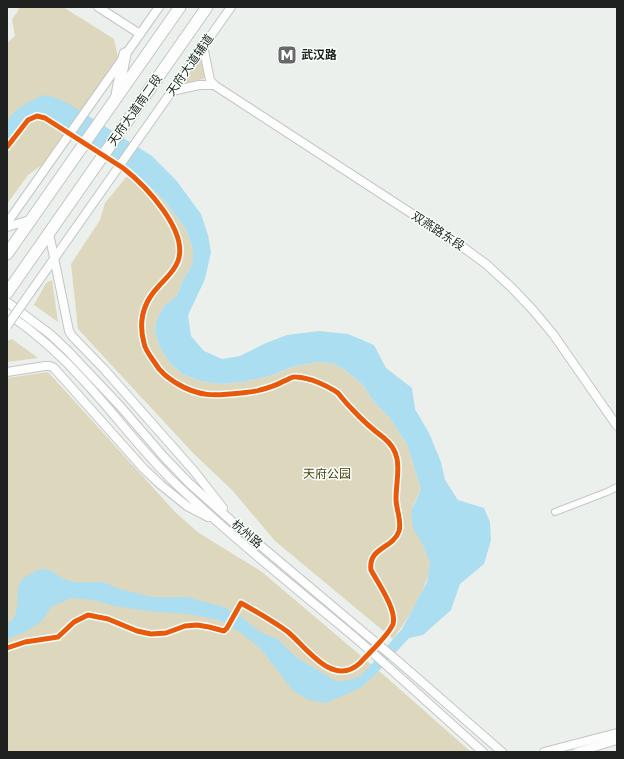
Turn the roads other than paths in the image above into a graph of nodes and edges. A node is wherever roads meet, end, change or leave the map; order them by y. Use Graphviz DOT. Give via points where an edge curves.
graph roads {
  1 [pos="98,7"];
  2 [pos="159,7"];
  3 [pos="180,7"];
  4 [pos="207,7"];
  5 [pos="231,7"];
  6 [pos="140,34"];
  7 [pos="203,46"];
  8 [pos="125,54"];
  9 [pos="214,86"];
  10 [pos="172,91"];
  11 [pos="116,99"];
  12 [pos="30,220"];
  13 [pos="7,223"];
  14 [pos="7,227"];
  15 [pos="49,233"];
  16 [pos="7,254"];
  17 [pos="54,259"];
  18 [pos="7,293"];
  19 [pos="7,302"];
  20 [pos="7,314"];
  21 [pos="7,326"];
  22 [pos="7,372"];
  23 [pos="617,426"];
  24 [pos="617,486"];
  25 [pos="555,512"];
  26 [pos="220,524"];
  27 [pos="236,525"];
  28 [pos="617,733"];
  29 [pos="617,740"];
  30 [pos="483,752"];
  31 [pos="502,752"];
  32 [pos="544,752"];
  33 [pos="577,752"];
  1 -- 6 [label="main road"];
  2 -- 6 [label="main road"];
  3 -- 11 [label="highway, 天府大道南二段"];
  4 -- 15 [label="highway, 天府大道南二段"];
  5 -- 7 [label="main road, 天府大道辅道"];
  6 -- 8 [label="main road"];
  7 -- 9 [label="main road" via="210,80"];
  7 -- 10 [label="main road, 天府大道辅道"];
  8 -- 11 [label="highway"];
  8 -- 13 [label="main road"];
  9 -- 10 [label="main road" via="199,85"];
  9 -- 23 [label="main road, 双燕路东段" via="486,264 516,292 553,334"];
  10 -- 17 [label="main road, 天府大道辅道"];
  11 -- 12 [label="highway, 天府大道南二段"];
  12 -- 14 [label="main road"];
  12 -- 16 [label="highway, 天府大道南二段"];
  15 -- 17 [label="main road"];
  15 -- 18 [label="highway, 天府大道南二段"];
  17 -- 21 [label="main road, bridge"];
  17 -- 27 [label="main road" via="72,336 194,471"];
  19 -- 27 [label="main road, 杭州路" via="68,351 169,462"];
  20 -- 26 [label="main road, 杭州路" via="63,359 170,479"];
  22 -- 26 [label="main road" via="45,366 54,368 161,485 186,506"];
  24 -- 25 [label="street"];
  26 -- 30 [label="main road, 杭州路" via="393,670"];
  27 -- 31 [label="main road, 杭州路"];
  28 -- 32 [label="main road"];
  29 -- 33 [label="main road"];
}
